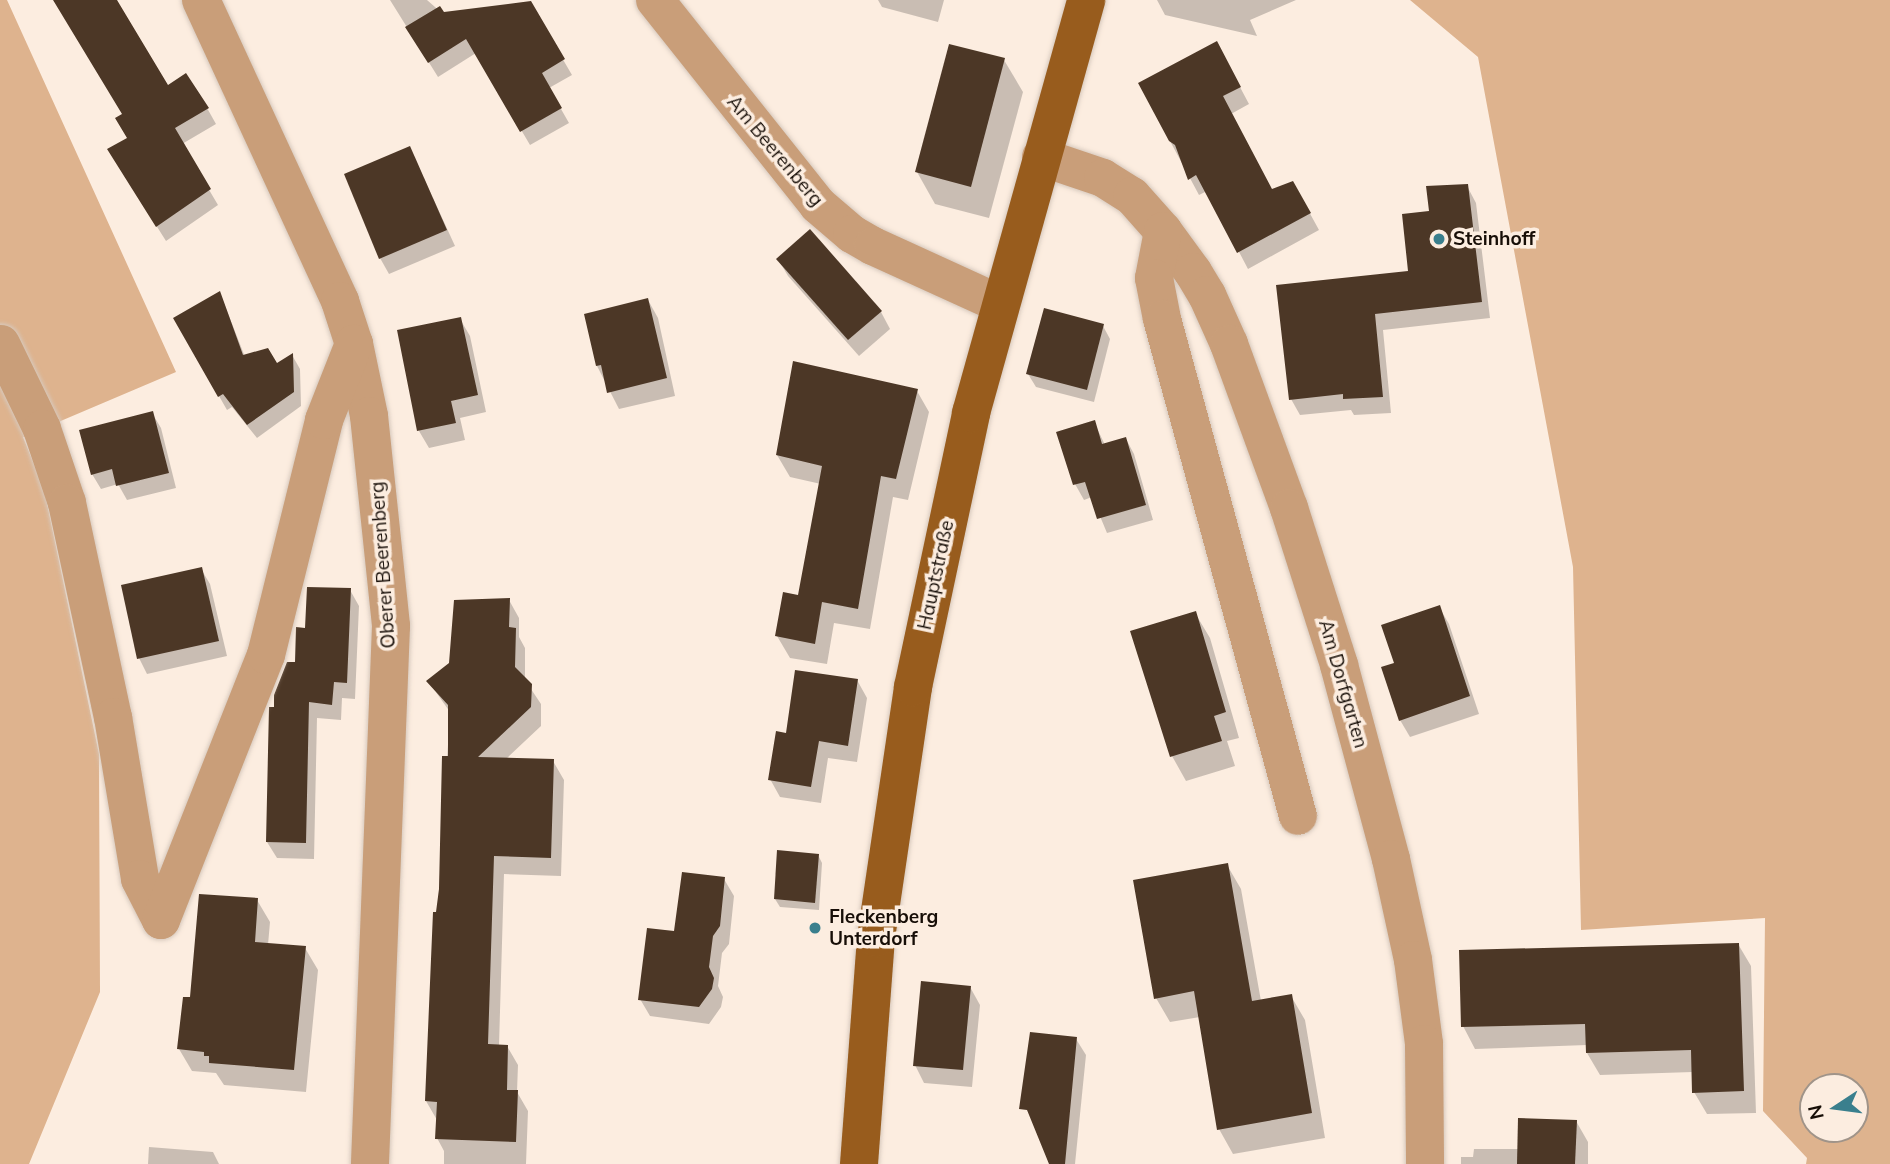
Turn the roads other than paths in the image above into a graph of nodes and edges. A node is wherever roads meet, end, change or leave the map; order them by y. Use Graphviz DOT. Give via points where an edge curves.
graph roads {
  1 [pos="201,0"];
  2 [pos="655,0"];
  3 [pos="1087,0"];
  4 [pos="1041,157"];
  5 [pos="1163,231"];
  6 [pos="1000,304"];
  7 [pos="1,344"];
  8 [pos="354,344"];
  9 [pos="1298,816"];
  10 [pos="370,1164"];
  11 [pos="859,1164"];
  12 [pos="1425,1164"];
  1 -- 8 [label="street, Oberer Beerenberg" via="320,253"];
  2 -- 6 [label="street, Am Beerenberg" via="818,205 873,246"];
  3 -- 4 [label="main road, Hauptstraße"];
  4 -- 5 [label="street, Am Dorfgarten" via="1103,178 1132,196"];
  4 -- 6 [label="main road, Hauptstraße"];
  5 -- 9 [label="street" via="1154,278 1162,319"];
  5 -- 12 [label="street, Am Dorfgarten" via="1207,295 1229,344 1289,508 1339,665 1413,960 1424,1044"];
  6 -- 11 [label="main road, Hauptstraße" via="971,413 913,687 876,938"];
  7 -- 8 [label="street" via="42,429 67,503 113,717 140,879 161,920 266,655 324,420"];
  8 -- 10 [label="street, Oberer Beerenberg" via="369,416 391,626"];
}
